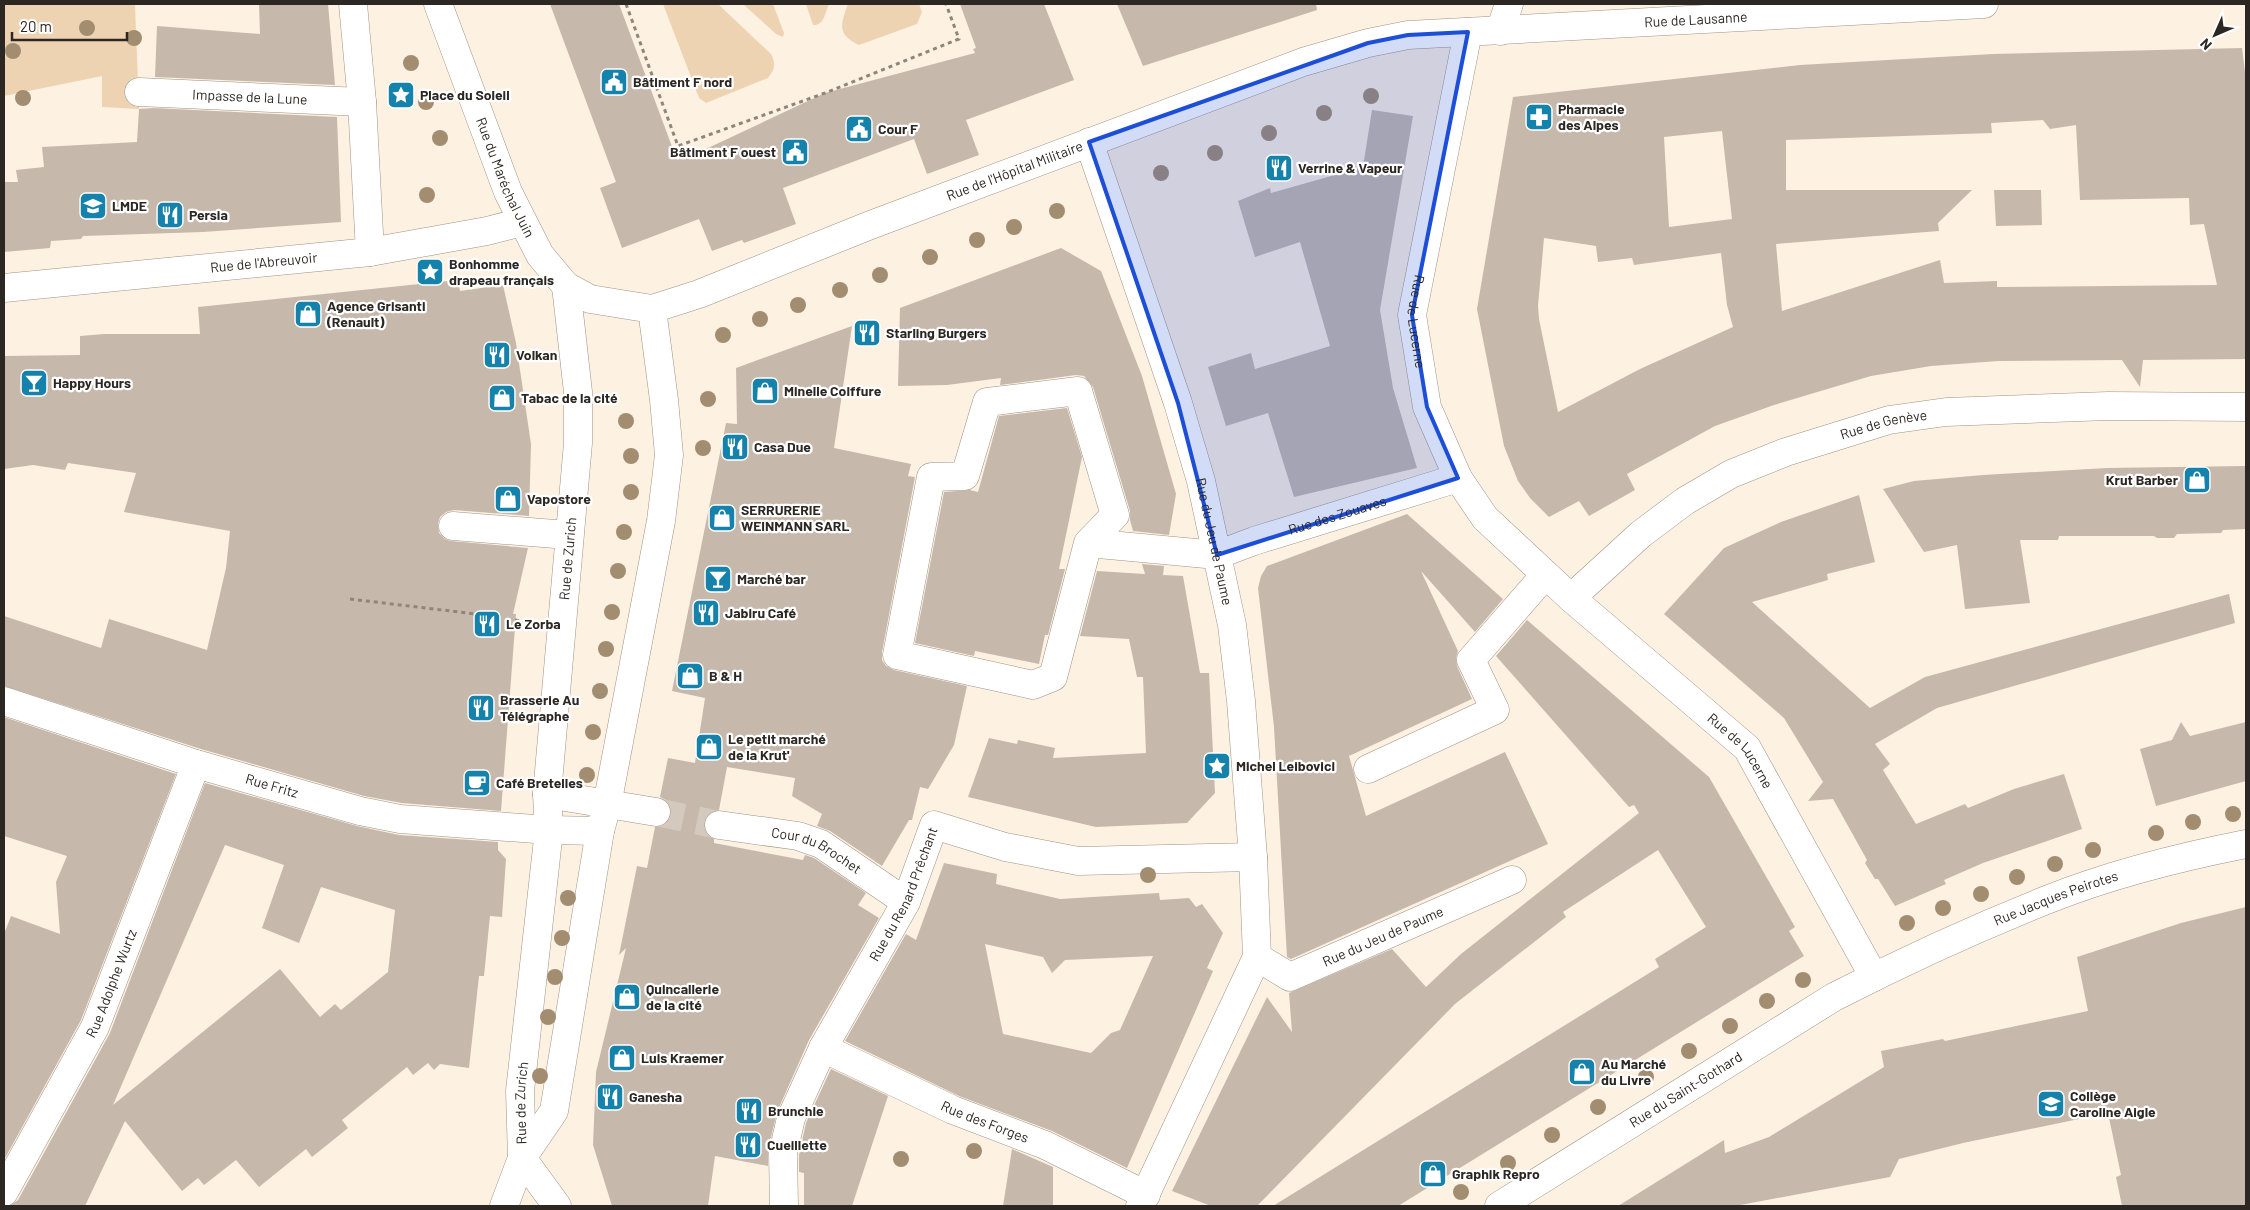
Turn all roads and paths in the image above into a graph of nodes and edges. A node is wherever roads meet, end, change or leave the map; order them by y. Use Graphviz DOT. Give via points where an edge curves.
graph roads {
  1 [pos="353,4"];
  2 [pos="438,4"];
  3 [pos="626,4"];
  4 [pos="946,4"];
  5 [pos="1509,4"];
  6 [pos="1984,4"];
  7 [pos="1500,31"];
  8 [pos="1468,32"];
  9 [pos="139,92"];
  10 [pos="362,102"];
  11 [pos="1089,142"];
  12 [pos="522,222"];
  13 [pos="370,252"];
  14 [pos="566,286"];
  15 [pos="4,288"];
  16 [pos="652,309"];
  17 [pos="2246,408"];
  18 [pos="1458,478"];
  19 [pos="453,526"];
  20 [pos="568,535"];
  21 [pos="1088,543"];
  22 [pos="1217,555"];
  23 [pos="1545,575"];
  24 [pos="1571,598"];
  25 [pos="350,599"];
  26 [pos="476,614"];
  27 [pos="4,700"];
  28 [pos="196,764"];
  29 [pos="1368,769"];
  30 [pos="547,794"];
  31 [pos="656,812"];
  32 [pos="603,818"];
  33 [pos="718,825"];
  34 [pos="549,830"];
  35 [pos="2246,844"];
  36 [pos="1252,858"];
  37 [pos="1512,880"];
  38 [pos="906,902"];
  39 [pos="1257,958"];
  40 [pos="1874,977"];
  41 [pos="823,1048"];
  42 [pos="522,1158"];
  43 [pos="4,1192"];
  44 [pos="1143,1201"];
  45 [pos="504,1206"];
  46 [pos="557,1206"];
  47 [pos="784,1206"];
  48 [pos="1499,1206"];
  1 -- 10 [label="street"];
  2 -- 12 [label="street, Rue du Maréchal Juin"];
  3 -- 4 [label="path" via="678,146 825,93 959,39"];
  5 -- 7 [label="street"];
  6 -- 7 [label="street, Rue de Lausanne"];
  7 -- 8 [label="street, Rue de Lausanne"];
  8 -- 11 [label="street, Rue de l'Hôpital Militaire" via="1408,35 1368,43 1303,62"];
  8 -- 18 [label="street, Rue de Lucerne" via="1412,315 1427,407"];
  9 -- 10 [label="street, Impasse de la Lune"];
  10 -- 13 [label="street"];
  11 -- 16 [label="street, Rue de l'Hôpital Militaire" via="699,294"];
  11 -- 22 [label="street, Rue du Jeu de Paume" via="1178,403 1201,482"];
  12 -- 13 [label="street, Rue de l'Abreuvoir"];
  12 -- 14 [label="street, Rue du Maréchal Juin" via="540,255"];
  13 -- 15 [label="street, Rue de l'Abreuvoir"];
  14 -- 16 [label="street, Rue de l'Hôpital Militaire" via="590,299"];
  14 -- 20 [label="street, Rue de Zurich" via="578,392 578,443"];
  16 -- 32 [label="street, Rue de Zurich" via="669,455 661,521"];
  17 -- 24 [label="street, Rue de Genève" via="2108,406 1946,412 1889,420 1786,452 1731,474 1685,501 1641,534"];
  18 -- 22 [label="street, Rue des Zouaves"];
  18 -- 23 [label="street, Rue de Lucerne" via="1485,518"];
  19 -- 20 [label="street"];
  20 -- 30 [label="street, Rue de Zurich"];
  21 -- 21 [label="street" via="1115,515 1078,391 987,402 965,476 931,477 897,655 1033,685 1053,677"];
  21 -- 22 [label="street"];
  22 -- 36 [label="street, Rue du Jeu de Paume" via="1232,625 1241,701"];
  23 -- 24 [label="street, Rue de Lucerne"];
  23 -- 29 [label="street" via="1470,660 1495,710"];
  24 -- 40 [label="street, Rue de Lucerne" via="1747,748"];
  25 -- 26 [label="path"];
  27 -- 28 [label="street, Rue Fritz"];
  28 -- 34 [label="street, Rue Fritz" via="360,811 400,819"];
  28 -- 43 [label="street, Rue Adolphe Wurtz" via="95,1026"];
  30 -- 32 [label="street"];
  30 -- 34 [label="street, Rue de Zurich"];
  31 -- 32 [label="street"];
  32 -- 34 [label="street"];
  32 -- 42 [label="street, Rue de Zurich" via="554,1111"];
  33 -- 38 [label="street, Cour du Brochet" via="798,836 821,844"];
  34 -- 42 [label="street, Rue de Zurich" via="520,1091"];
  35 -- 40 [label="street, Rue Jacques Peirotes" via="2172,860 2050,898"];
  36 -- 38 [label="street, Rue du Renard Prêchant" via="1078,861 1005,847 934,825"];
  36 -- 39 [label="street, Rue du Jeu de Paume"];
  37 -- 39 [label="street, Rue du Jeu de Paume" via="1290,978"];
  38 -- 41 [label="street, Rue du Renard Prêchant"];
  39 -- 44 [label="street, Rue du Jeu de Paume"];
  40 -- 48 [label="street, Rue du Saint-Gothard" via="1834,997"];
  41 -- 44 [label="street, Rue des Forges" via="953,1110 1045,1145"];
  41 -- 47 [label="street, Rue du Renard Prêchant" via="789,1127 783,1153"];
  42 -- 45 [label="street"];
  42 -- 46 [label="street"];
}
